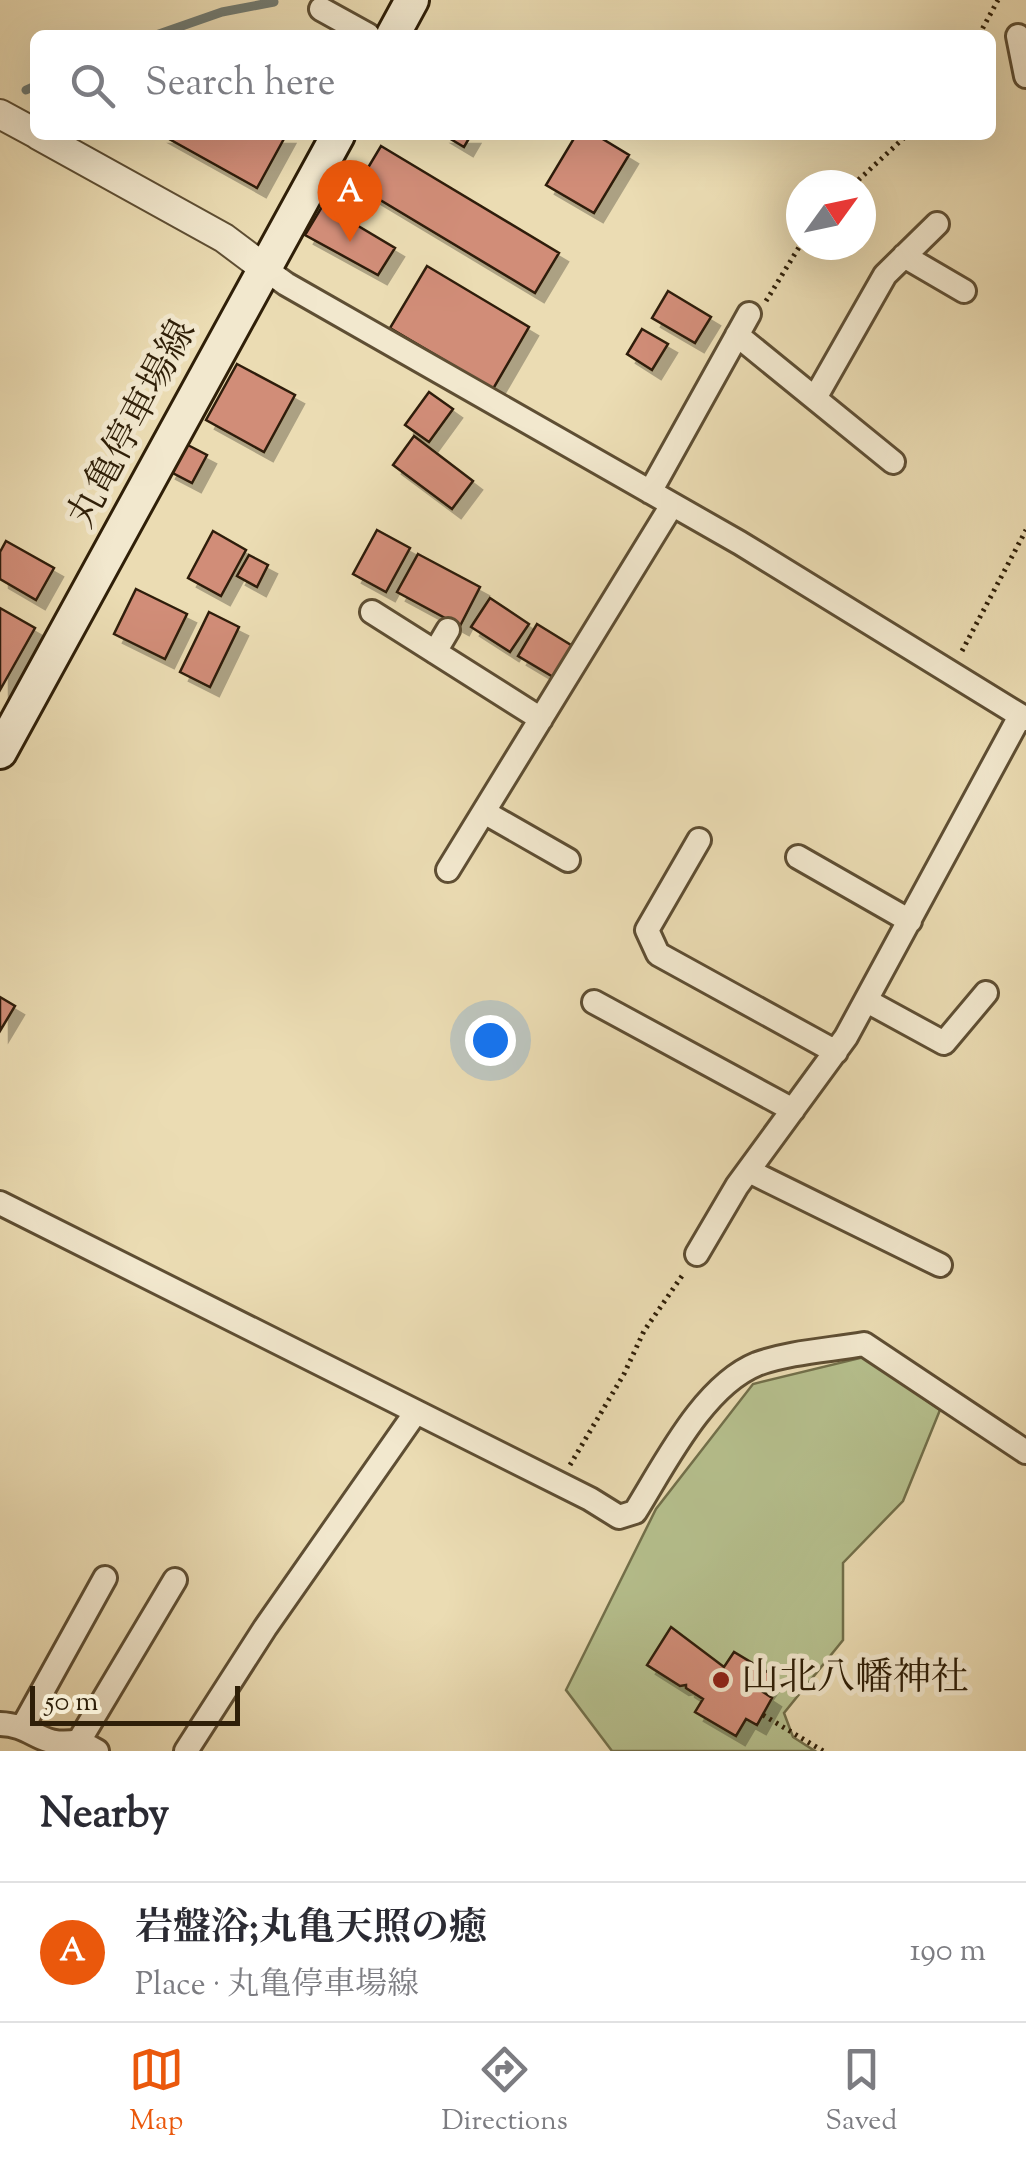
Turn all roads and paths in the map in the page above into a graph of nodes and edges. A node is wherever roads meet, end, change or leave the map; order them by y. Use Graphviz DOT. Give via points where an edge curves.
graph roads {
  1 [pos="412,0"];
  2 [pos="998,0"];
  3 [pos="321,10"];
  4 [pos="359,30"];
  5 [pos="396,30"];
  6 [pos="982,30"];
  7 [pos="1018,36"];
  8 [pos="1026,76"];
  9 [pos="0,114"];
  10 [pos="30,130"];
  11 [pos="48,140"];
  12 [pos="335,140"];
  13 [pos="902,140"];
  14 [pos="869,170"];
  15 [pos="937,224"];
  16 [pos="904,256"];
  17 [pos="791,260"];
  18 [pos="264,268"];
  19 [pos="964,291"];
  20 [pos="749,314"];
  21 [pos="737,335"];
  22 [pos="815,398"];
  23 [pos="894,462"];
  24 [pos="650,492"];
  25 [pos="672,504"];
  26 [pos="1026,530"];
  27 [pos="372,612"];
  28 [pos="448,630"];
  29 [pos="436,652"];
  30 [pos="943,668"];
  31 [pos="1023,718"];
  32 [pos="540,719"];
  33 [pos="0,752"];
  34 [pos="484,812"];
  35 [pos="699,840"];
  36 [pos="798,857"];
  37 [pos="568,860"];
  38 [pos="448,870"];
  39 [pos="910,921"];
  40 [pos="986,994"];
  41 [pos="867,1000"];
  42 [pos="594,1002"];
  43 [pos="836,1052"];
  44 [pos="793,1110"];
  45 [pos="749,1171"];
  46 [pos="0,1203"];
  47 [pos="698,1254"];
  48 [pos="940,1265"];
  49 [pos="416,1412"];
  50 [pos="1026,1452"];
  51 [pos="559,1484"];
  52 [pos="105,1578"];
  53 [pos="175,1580"];
  54 [pos="762,1715"];
  55 [pos="11,1726"];
  56 [pos="88,1746"];
  57 [pos="186,1751"];
  58 [pos="823,1751"];
  1 -- 5 [label="main road"];
  2 -- 6 [label="path"];
  3 -- 4 [label="street"];
  7 -- 8 [label="street"];
  9 -- 10 [label="street"];
  11 -- 18 [label="street" via="224,238"];
  12 -- 18 [label="main road, 丸亀停車場線"];
  13 -- 14 [label="path"];
  15 -- 16 [label="street"];
  16 -- 19 [label="street"];
  16 -- 22 [label="street" via="885,275"];
  17 -- 20 [label="path" via="758,315"];
  18 -- 24 [label="street"];
  18 -- 33 [label="main road, 丸亀停車場線"];
  20 -- 21 [label="street"];
  21 -- 22 [label="street"];
  21 -- 24 [label="street"];
  22 -- 23 [label="street"];
  24 -- 25 [label="street"];
  25 -- 30 [label="street"];
  25 -- 32 [label="street" via="592,656"];
  26 -- 30 [label="path" via="956,660 950,657"];
  27 -- 29 [label="street"];
  28 -- 29 [label="street"];
  29 -- 32 [label="street"];
  30 -- 31 [label="street"];
  31 -- 39 [label="street"];
  32 -- 34 [label="street"];
  34 -- 37 [label="street"];
  34 -- 38 [label="street"];
  35 -- 43 [label="street" via="647,930 658,954"];
  36 -- 39 [label="street"];
  39 -- 41 [label="street"];
  40 -- 41 [label="street" via="944,1043"];
  41 -- 43 [label="street"];
  42 -- 44 [label="street"];
  43 -- 44 [label="street"];
  44 -- 45 [label="street"];
  45 -- 47 [label="street"];
  45 -- 48 [label="street"];
  46 -- 49 [label="street"];
  47 -- 51 [label="path" via="644,1331"];
  49 -- 51 [label="street"];
  49 -- 57 [label="street"];
  50 -- 51 [label="street" via="864,1344 757,1364 723,1384 636,1512 619,1517"];
  52 -- 55 [label="street"];
  53 -- 56 [label="street"];
  54 -- 58 [label="path"];
  55 -- 56 [label="street" via="57,1746"];
}
